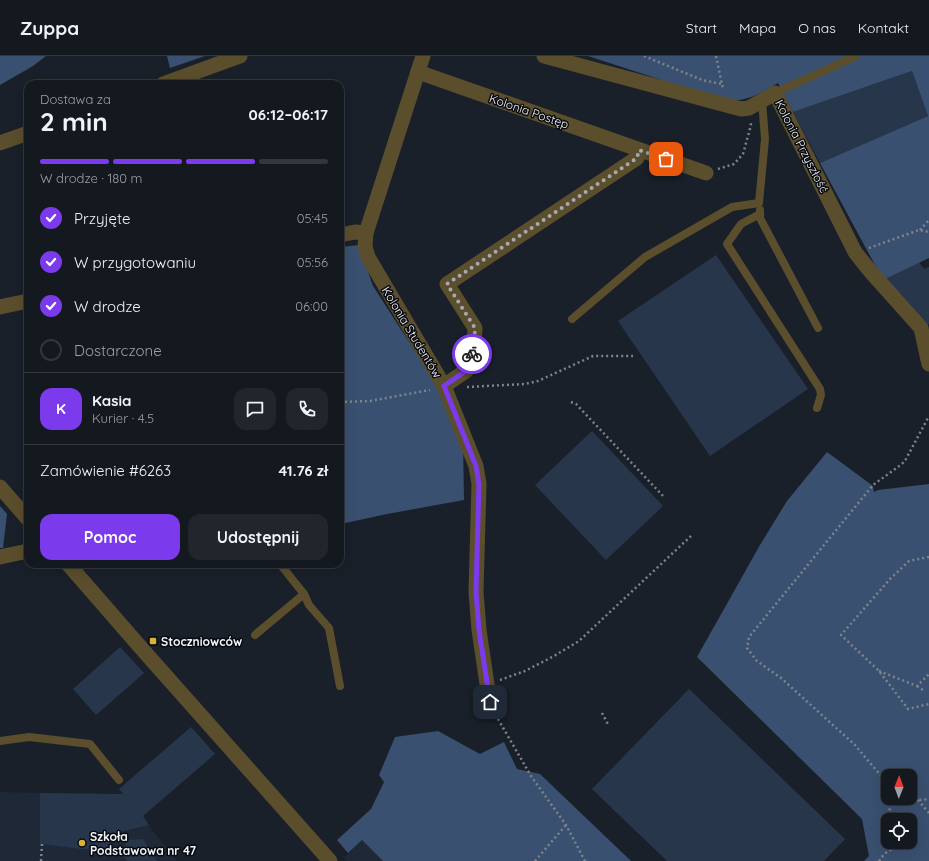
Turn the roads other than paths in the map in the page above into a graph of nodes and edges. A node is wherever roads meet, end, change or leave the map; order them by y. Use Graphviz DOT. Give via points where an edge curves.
graph roads {
  1 [pos="240,56"];
  2 [pos="423,56"];
  3 [pos="544,56"];
  4 [pos="856,56"];
  5 [pos="418,72"];
  6 [pos="174,80"];
  7 [pos="775,93"];
  8 [pos="756,104"];
  9 [pos="24,134"];
  10 [pos="0,143"];
  11 [pos="639,150"];
  12 [pos="706,173"];
  13 [pos="759,204"];
  14 [pos="760,214"];
  15 [pos="366,233"];
  16 [pos="344,234"];
  17 [pos="24,302"];
  18 [pos="0,308"];
  19 [pos="572,319"];
  20 [pos="818,328"];
  21 [pos="925,328"];
  22 [pos="929,364"];
  23 [pos="445,387"];
  24 [pos="817,408"];
  25 [pos="0,487"];
  26 [pos="24,514"];
  27 [pos="24,552"];
  28 [pos="0,557"];
  29 [pos="71,568"];
  30 [pos="283,568"];
  31 [pos="304,594"];
  32 [pos="255,635"];
  33 [pos="340,686"];
  34 [pos="492,708"];
  35 [pos="0,741"];
  36 [pos="119,780"];
  37 [pos="330,861"];
  1 -- 6 [label="street"];
  2 -- 5 [label="street, Kolonia Studentów"];
  3 -- 8 [label="street" via="724,106 741,109"];
  4 -- 7 [label="lane"];
  5 -- 11 [label="street, Kolonia Postęp"];
  5 -- 15 [label="street, Kolonia Studentów"];
  7 -- 8 [label="street, Kolonia Przyszłość"];
  7 -- 21 [label="street, Kolonia Przyszłość" via="855,252"];
  8 -- 13 [label="lane" via="765,140"];
  9 -- 10 [label="street"];
  11 -- 12 [label="street, Kolonia Postęp"];
  11 -- 23 [label="street" via="637,158 447,284 475,328 474,347 467,370"];
  13 -- 14 [label="lane"];
  13 -- 19 [label="lane" via="732,207 645,257"];
  14 -- 20 [label="lane"];
  14 -- 24 [label="lane" via="741,224 727,244 820,389"];
  15 -- 16 [label="street"];
  15 -- 23 [label="street, Kolonia Studentów" via="365,247 368,258"];
  17 -- 18 [label="street"];
  21 -- 22 [label="street, Kolonia Przyszłość"];
  23 -- 34 [label="street, Kolonia Studentów" via="476,466 479,484 476,592 479,630"];
  25 -- 26 [label="street"];
  27 -- 28 [label="street"];
  29 -- 37 [label="street"];
  30 -- 31 [label="lane"];
  31 -- 32 [label="lane"];
  31 -- 33 [label="lane" via="309,605 329,628"];
  35 -- 36 [label="lane" via="29,737 90,744"];
}
